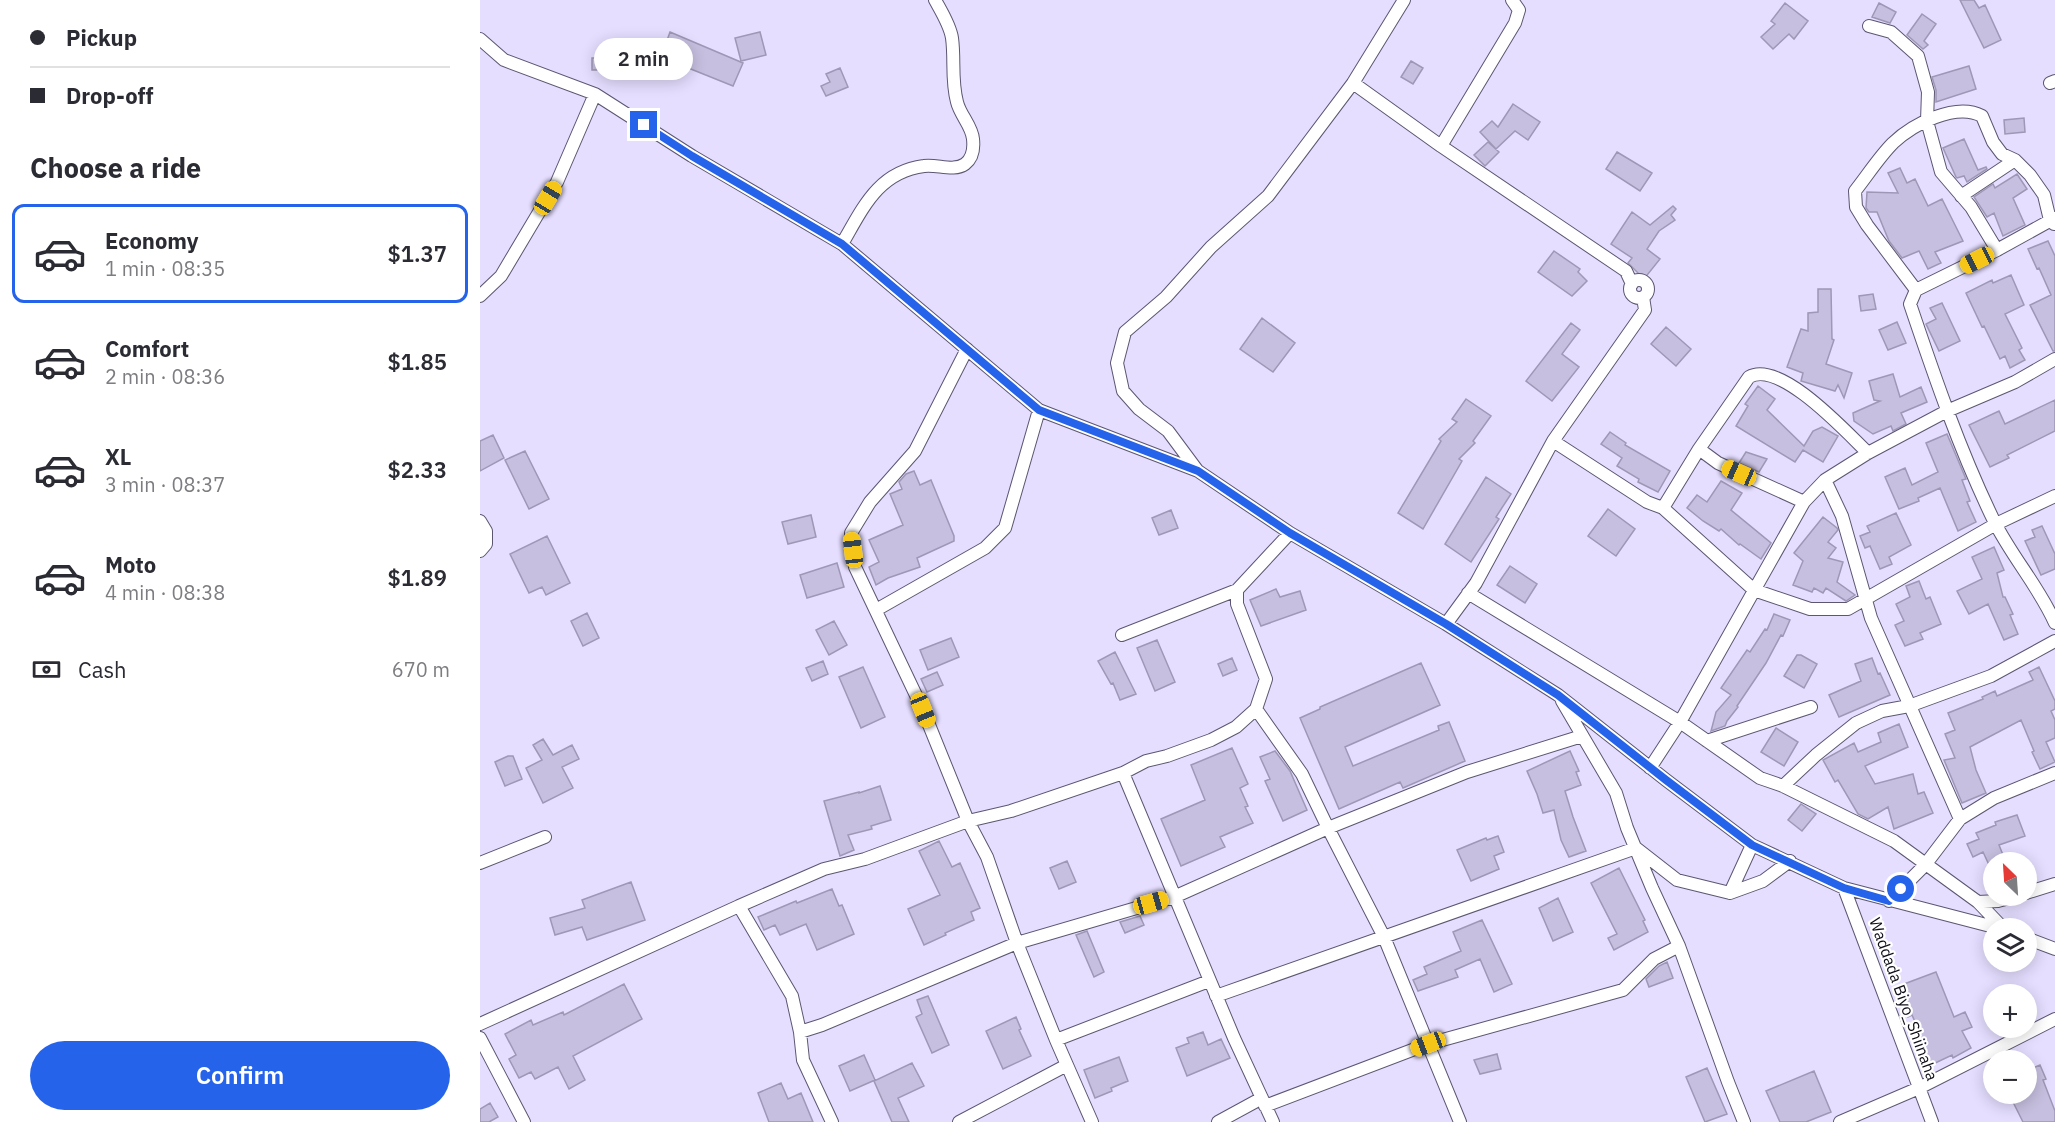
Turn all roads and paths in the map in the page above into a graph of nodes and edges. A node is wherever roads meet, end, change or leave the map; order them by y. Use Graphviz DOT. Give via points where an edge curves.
graph roads {
  1 [pos="935,0"];
  2 [pos="1404,0"];
  3 [pos="1512,0"];
  4 [pos="1869,26"];
  5 [pos="480,39"];
  6 [pos="1353,83"];
  7 [pos="595,94"];
  8 [pos="1927,121"];
  9 [pos="1441,146"];
  10 [pos="2015,160"];
  11 [pos="1961,196"];
  12 [pos="2053,221"];
  13 [pos="842,244"];
  14 [pos="1997,250"];
  15 [pos="1916,290"];
  16 [pos="480,296"];
  17 [pos="967,349"];
  18 [pos="2055,359"];
  19 [pos="1039,410"];
  20 [pos="1947,411"];
  21 [pos="1553,441"];
  22 [pos="1699,449"];
  23 [pos="1868,453"];
  24 [pos="1198,471"];
  25 [pos="1825,480"];
  26 [pos="2055,496"];
  27 [pos="1804,502"];
  28 [pos="1663,508"];
  29 [pos="480,521"];
  30 [pos="1995,524"];
  31 [pos="1290,533"];
  32 [pos="480,551"];
  33 [pos="1237,590"];
  34 [pos="1754,590"];
  35 [pos="1468,593"];
  36 [pos="1866,598"];
  37 [pos="876,610"];
  38 [pos="2055,623"];
  39 [pos="1446,624"];
  40 [pos="1122,634"];
  41 [pos="2055,641"];
  42 [pos="1558,695"];
  43 [pos="1909,705"];
  44 [pos="1811,706"];
  45 [pos="1257,709"];
  46 [pos="1680,722"];
  47 [pos="1582,736"];
  48 [pos="1707,741"];
  49 [pos="1650,768"];
  50 [pos="1123,773"];
  51 [pos="2055,773"];
  52 [pos="1783,786"];
  53 [pos="1960,819"];
  54 [pos="968,821"];
  55 [pos="1328,828"];
  56 [pos="545,837"];
  57 [pos="1752,845"];
  58 [pos="1636,848"];
  59 [pos="1790,861"];
  60 [pos="480,863"];
  61 [pos="1925,865"];
  62 [pos="2055,884"];
  63 [pos="1844,888"];
  64 [pos="2037,890"];
  65 [pos="1730,893"];
  66 [pos="1174,897"];
  67 [pos="1889,901"];
  68 [pos="1978,902"];
  69 [pos="1983,902"];
  70 [pos="739,906"];
  71 [pos="1993,918"];
  72 [pos="1983,924"];
  73 [pos="1384,937"];
  74 [pos="2037,942"];
  75 [pos="1017,943"];
  76 [pos="1679,946"];
  77 [pos="2055,949"];
  78 [pos="1209,981"];
  79 [pos="1216,996"];
  80 [pos="2055,1019"];
  81 [pos="480,1024"];
  82 [pos="800,1032"];
  83 [pos="480,1038"];
  84 [pos="1056,1040"];
  85 [pos="1428,1044"];
  86 [pos="1067,1065"];
  87 [pos="1919,1088"];
  88 [pos="1264,1102"];
  89 [pos="524,1122"];
  90 [pos="832,1122"];
  91 [pos="959,1122"];
  92 [pos="1092,1122"];
  93 [pos="1218,1122"];
  94 [pos="1273,1122"];
  95 [pos="1460,1122"];
  96 [pos="1744,1122"];
  97 [pos="1840,1122"];
  98 [pos="1932,1122"];
  1 -- 13 [label="street" via="952,36 955,93 973,137 973,155 965,164 953,168 925,166 884,182 869,196"];
  2 -- 6 [label="street"];
  3 -- 9 [label="street" via="1519,10 1515,23"];
  4 -- 8 [label="street" via="1891,32 1918,56 1928,92"];
  5 -- 7 [label="street" via="504,60"];
  6 -- 9 [label="street"];
  6 -- 24 [label="street" via="1268,196 1125,332 1117,363 1123,391 1168,431"];
  7 -- 13 [label="street"];
  7 -- 16 [label="street" via="557,182 501,276"];
  8 -- 10 [label="street" via="1953,111 1975,112 1983,116 2002,154"];
  8 -- 11 [label="street" via="1941,172"];
  8 -- 15 [label="street" via="1893,143 1855,191 1856,207 1867,225"];
  9 -- 21 [label="street" via="1626,271 1632,284 1639,280 1646,284 1645,310"];
  10 -- 11 [label="street"];
  10 -- 12 [label="street" via="2044,195"];
  11 -- 14 [label="street"];
  12 -- 14 [label="street"];
  13 -- 17 [label="street"];
  14 -- 15 [label="street"];
  15 -- 20 [label="street" via="1910,304"];
  17 -- 19 [label="street"];
  17 -- 37 [label="street" via="915,451 870,502 851,533 855,567"];
  18 -- 20 [label="street" via="2015,382"];
  19 -- 24 [label="street"];
  19 -- 37 [label="street" via="1005,528 985,548"];
  20 -- 23 [label="street"];
  20 -- 30 [label="street"];
  21 -- 28 [label="street" via="1647,502"];
  21 -- 35 [label="street"];
  22 -- 23 [label="street" via="1749,377 1761,373 1794,387"];
  22 -- 27 [label="street" via="1718,464"];
  22 -- 28 [label="street"];
  23 -- 25 [label="street"];
  24 -- 31 [label="street"];
  25 -- 27 [label="street"];
  25 -- 36 [label="street" via="1842,516"];
  26 -- 30 [label="street"];
  27 -- 34 [label="street"];
  28 -- 34 [label="street"];
  29 -- 32 [label="street" via="486,531 486,544"];
  30 -- 36 [label="street"];
  30 -- 38 [label="street" via="2046,602"];
  31 -- 33 [label="street"];
  31 -- 39 [label="street"];
  33 -- 40 [label="street"];
  33 -- 45 [label="street" via="1238,604 1266,680"];
  34 -- 36 [label="street" via="1810,609 1848,609"];
  34 -- 46 [label="street"];
  35 -- 39 [label="street"];
  35 -- 46 [label="street"];
  36 -- 43 [label="street"];
  37 -- 54 [label="street" via="923,710"];
  39 -- 42 [label="street"];
  41 -- 43 [label="street" via="1991,676"];
  42 -- 47 [label="street"];
  42 -- 49 [label="street"];
  43 -- 52 [label="street" via="1882,711 1856,723"];
  43 -- 53 [label="street"];
  44 -- 48 [label="street"];
  45 -- 50 [label="street" via="1236,727 1211,740 1146,761"];
  45 -- 55 [label="street" via="1302,774"];
  46 -- 48 [label="street"];
  46 -- 49 [label="street"];
  47 -- 55 [label="street" via="1467,772"];
  47 -- 58 [label="street" via="1616,794"];
  48 -- 52 [label="street" via="1760,778"];
  49 -- 57 [label="street"];
  50 -- 54 [label="street" via="1011,811"];
  50 -- 66 [label="street"];
  51 -- 53 [label="street" via="1994,798"];
  52 -- 61 [label="street" via="1894,841"];
  53 -- 61 [label="street"];
  54 -- 70 [label="street" via="865,859 824,869"];
  54 -- 75 [label="street" via="987,857"];
  55 -- 66 [label="street"];
  55 -- 73 [label="street"];
  56 -- 60 [label="street"];
  57 -- 59 [label="street"];
  57 -- 65 [label="street"];
  58 -- 65 [label="street" via="1677,880"];
  58 -- 73 [label="street"];
  58 -- 76 [label="street"];
  59 -- 63 [label="street"];
  59 -- 65 [label="street" via="1763,881"];
  61 -- 67 [label="street"];
  61 -- 68 [label="street"];
  62 -- 64 [label="street"];
  63 -- 67 [label="street"];
  63 -- 87 [label="street, Waddada Biyo_Shiinaha"];
  66 -- 75 [label="street"];
  66 -- 78 [label="street"];
  67 -- 72 [label="street"];
  68 -- 69 [label="street"];
  68 -- 71 [label="street"];
  70 -- 81 [label="street"];
  70 -- 82 [label="street" via="792,996"];
  73 -- 79 [label="street"];
  73 -- 85 [label="street"];
  74 -- 77 [label="street"];
  75 -- 82 [label="street"];
  75 -- 84 [label="street"];
  76 -- 85 [label="street" via="1654,958 1623,990"];
  76 -- 96 [label="street"];
  78 -- 79 [label="street"];
  78 -- 84 [label="street"];
  79 -- 88 [label="street"];
  80 -- 87 [label="street"];
  82 -- 90 [label="street" via="803,1060"];
  83 -- 89 [label="street"];
  84 -- 86 [label="street"];
  85 -- 88 [label="street"];
  85 -- 95 [label="street"];
  86 -- 91 [label="street"];
  86 -- 92 [label="street"];
  87 -- 97 [label="street"];
  87 -- 98 [label="street, Waddada Biyo_Shiinaha"];
  88 -- 93 [label="street"];
  88 -- 94 [label="street"];
}
